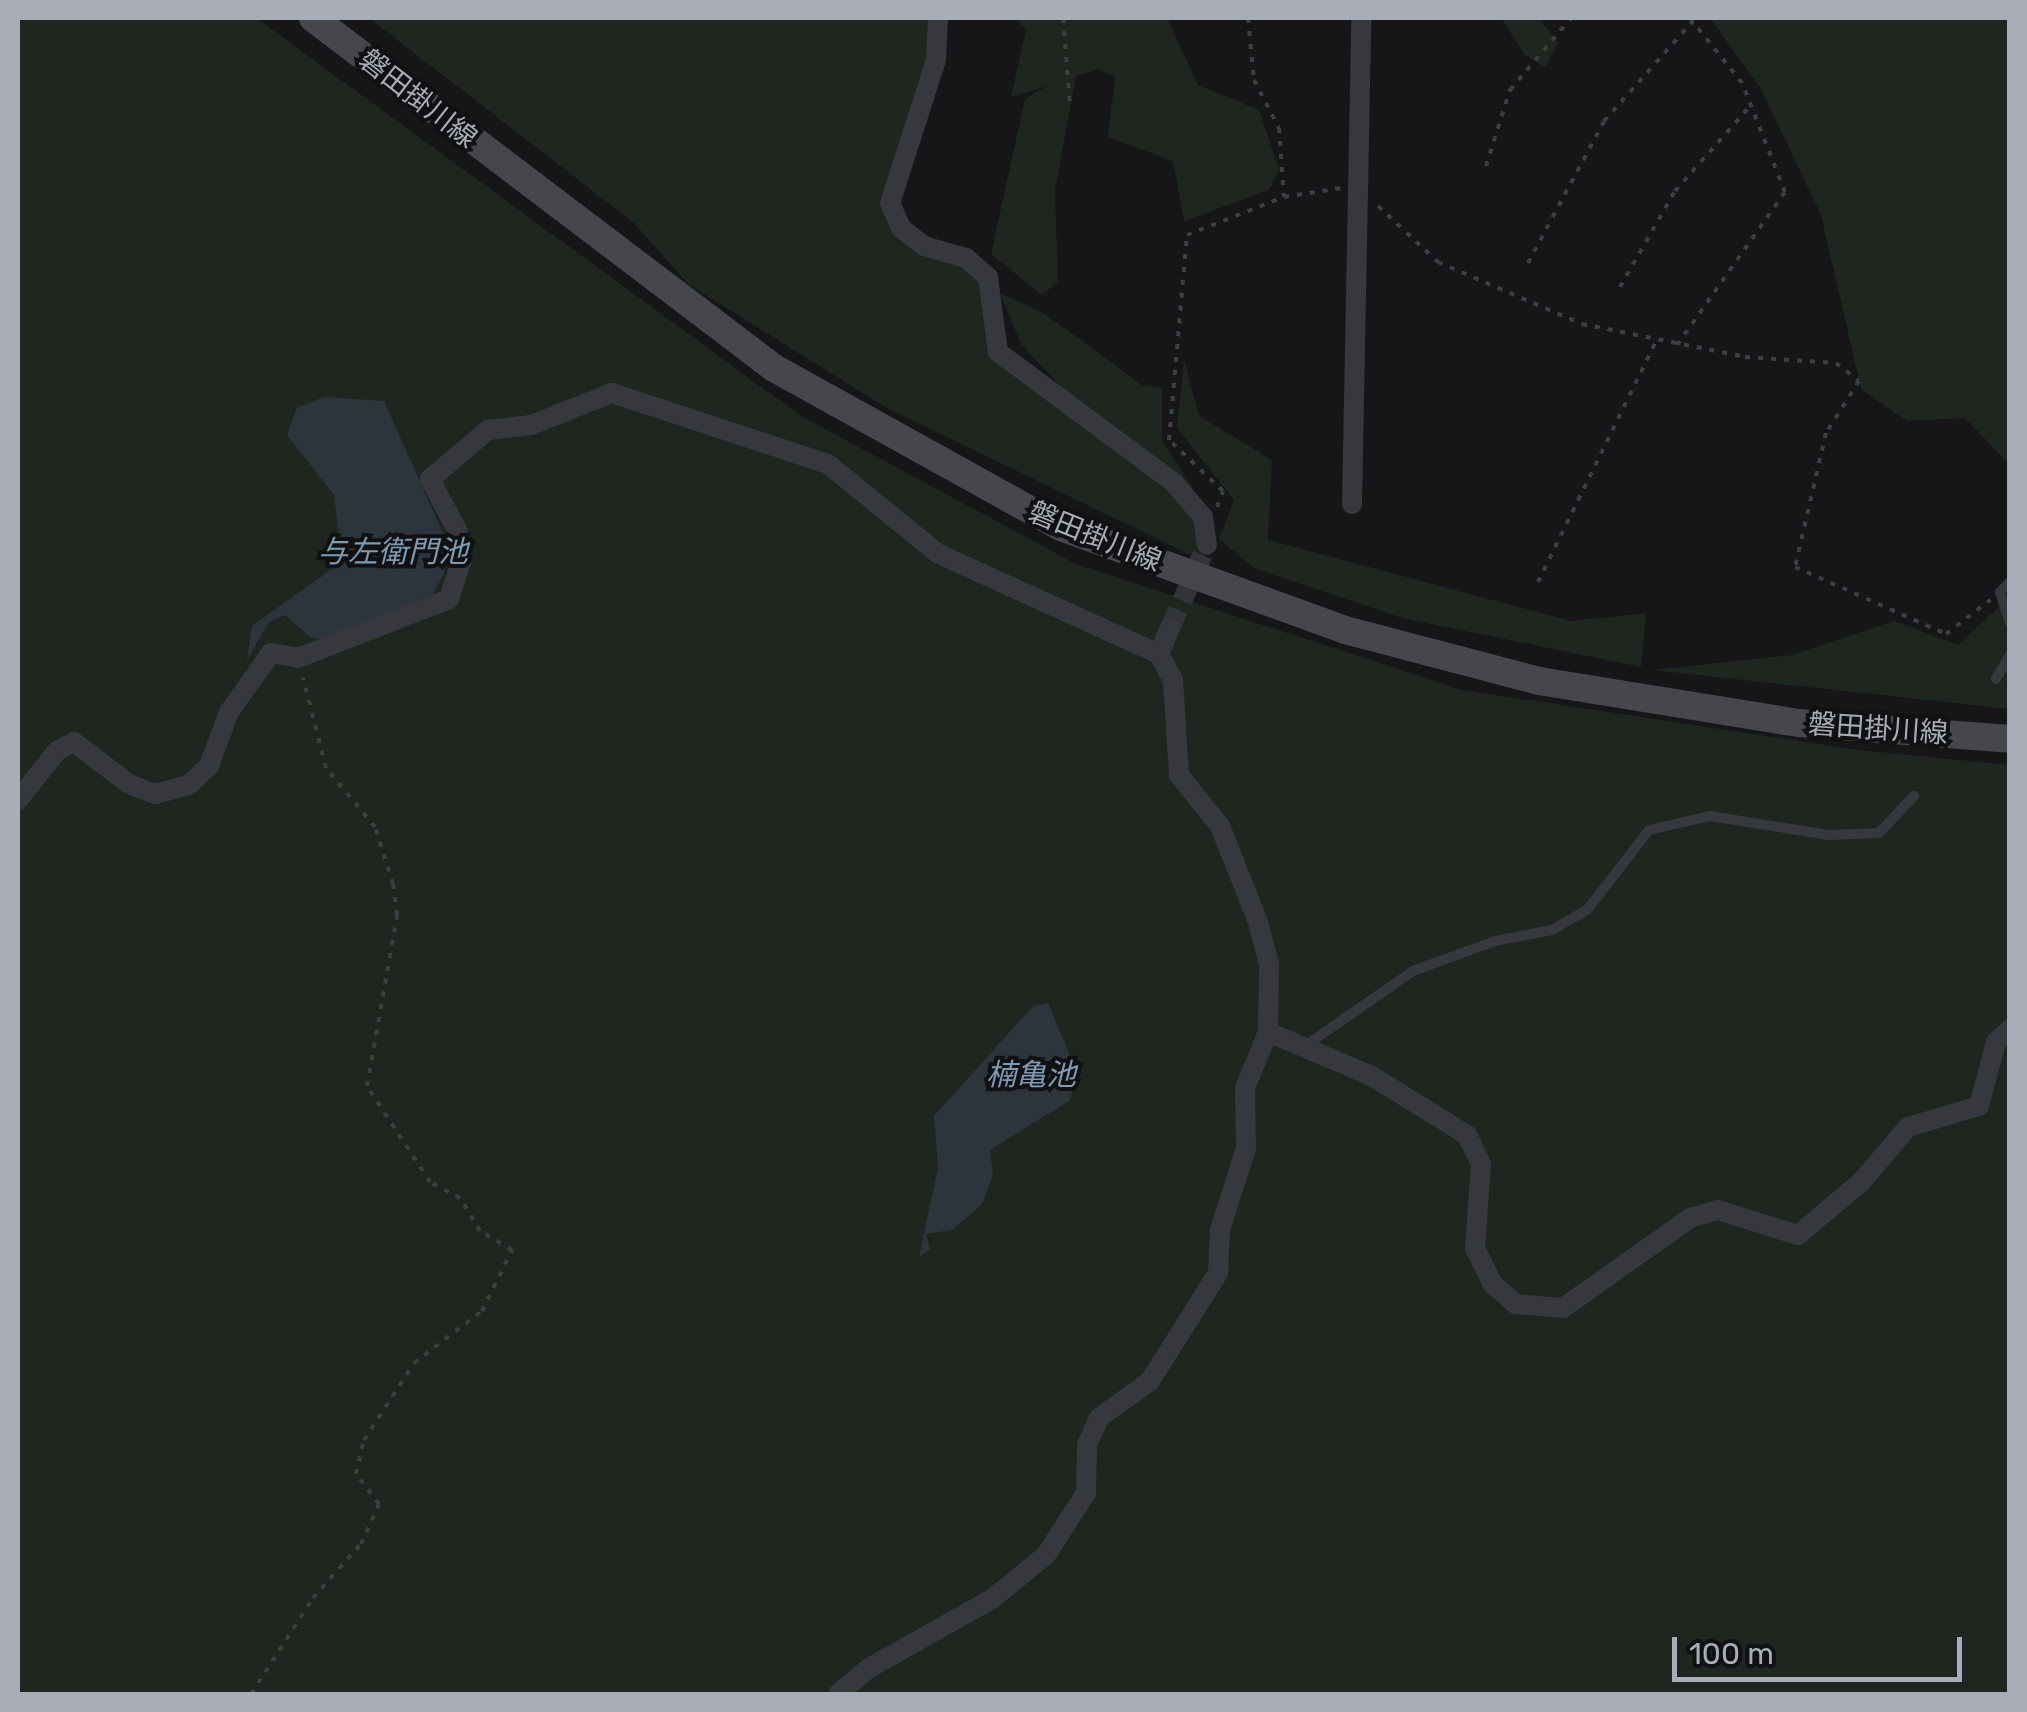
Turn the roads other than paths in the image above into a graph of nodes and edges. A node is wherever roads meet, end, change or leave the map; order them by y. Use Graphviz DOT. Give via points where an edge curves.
graph roads {
  1 [pos="314,18"];
  2 [pos="938,18"];
  3 [pos="1361,18"];
  4 [pos="1352,504"];
  5 [pos="1206,542"];
  6 [pos="2010,582"];
  7 [pos="2010,622"];
  8 [pos="1170,628"];
  9 [pos="1159,654"];
  10 [pos="2010,655"];
  11 [pos="1996,679"];
  12 [pos="2010,739"];
  13 [pos="1914,796"];
  14 [pos="18,800"];
  15 [pos="2010,1029"];
  16 [pos="1268,1032"];
  17 [pos="1301,1048"];
  18 [pos="838,1694"];
  1 -- 12 [label="main road, 磐田掛川線" via="774,368 1061,527 1345,630 1539,681 1799,723"];
  2 -- 5 [label="street" via="932,78 890,203 901,228 924,246 966,258 988,277 998,352 1173,482 1202,517"];
  3 -- 4 [label="street"];
  6 -- 7 [label="lane" via="2000,592"];
  8 -- 9 [label="street"];
  9 -- 14 [label="street" via="937,553 828,464 612,393 531,425 488,430 430,479 458,532 462,563 449,599 298,658 271,654 257,665 209,766 189,784 155,794 129,784 74,742 56,751"];
  9 -- 16 [label="street" via="1173,680 1179,775 1220,826 1258,922 1269,964"];
  10 -- 11 [label="lane"];
  13 -- 17 [label="lane" via="1880,833 1828,835 1710,816 1649,830 1587,910 1552,930 1413,971"];
  15 -- 17 [label="street" via="1996,1042 1979,1106 1908,1126 1861,1182 1798,1236 1718,1210 1690,1218 1563,1308 1516,1304 1492,1283 1475,1248 1482,1164 1467,1135 1370,1075"];
  16 -- 17 [label="street"];
  16 -- 18 [label="street" via="1244,1088 1246,1148 1220,1230 1218,1272 1150,1381 1100,1418 1076,1508 1046,1554 992,1599 868,1668"];
}
